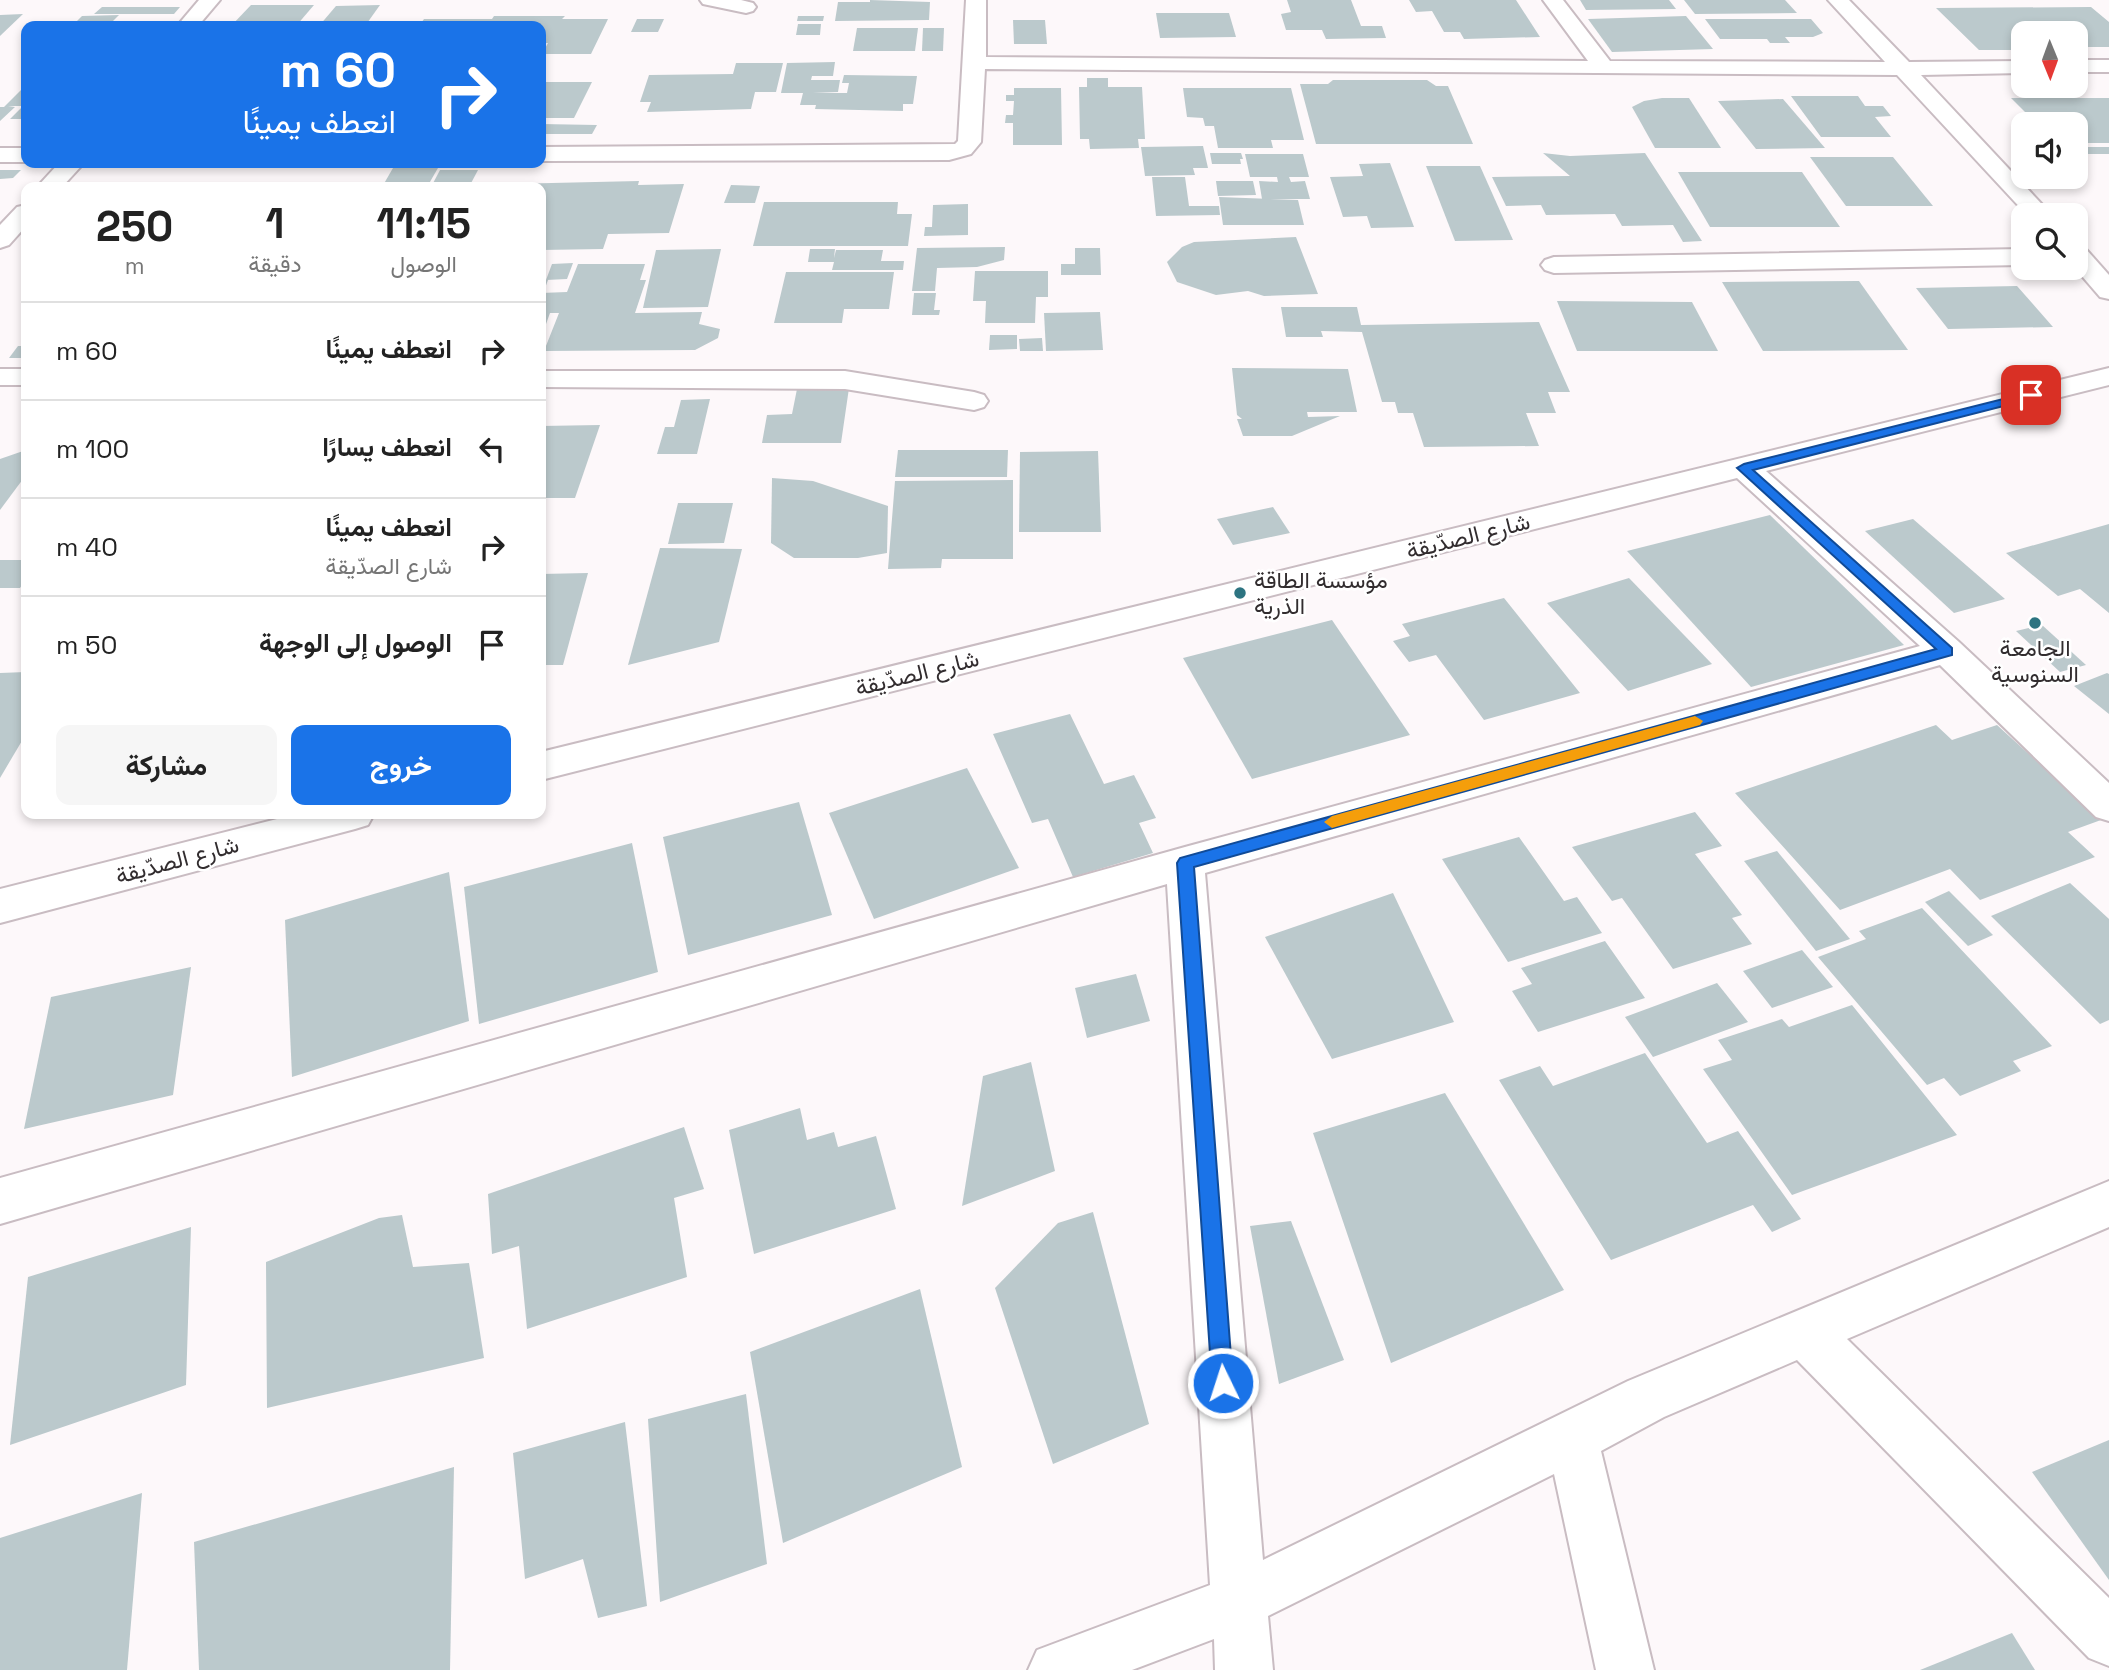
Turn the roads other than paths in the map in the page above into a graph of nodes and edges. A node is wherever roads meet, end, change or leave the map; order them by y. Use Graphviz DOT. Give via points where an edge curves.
graph roads {
  1 [pos="210,0"];
  2 [pos="710,0"];
  3 [pos="976,0"];
  4 [pos="1553,0"];
  5 [pos="1838,0"];
  6 [pos="746,7"];
  7 [pos="191,21"];
  8 [pos="975,63"];
  9 [pos="2088,66"];
  10 [pos="2109,66"];
  11 [pos="2011,67"];
  12 [pos="1605,68"];
  13 [pos="1903,69"];
  14 [pos="546,154"];
  15 [pos="0,155"];
  16 [pos="21,155"];
  17 [pos="67,168"];
  18 [pos="54,182"];
  19 [pos="2029,203"];
  20 [pos="21,217"];
  21 [pos="0,240"];
  22 [pos="2011,257"];
  23 [pos="1554,265"];
  24 [pos="2088,267"];
  25 [pos="2109,291"];
  26 [pos="2109,376"];
  27 [pos="0,377"];
  28 [pos="21,377"];
  29 [pos="546,379"];
  30 [pos="974,401"];
  31 [pos="1744,468"];
  32 [pos="1947,651"];
  33 [pos="546,765"];
  34 [pos="2109,806"];
  35 [pos="335,819"];
  36 [pos="1185,863"];
  37 [pos="0,905"];
  38 [pos="0,1201"];
  39 [pos="2109,1204"];
  40 [pos="1805,1333"];
  41 [pos="1572,1438"];
  42 [pos="1238,1602"];
  43 [pos="2109,1638"];
  44 [pos="1057,1670"];
  45 [pos="1244,1670"];
  46 [pos="1625,1670"];
  1 -- 7 [label="street"];
  2 -- 6 [label="street"];
  3 -- 8 [label="street"];
  4 -- 12 [label="street"];
  5 -- 13 [label="street"];
  8 -- 12 [label="street"];
  8 -- 14 [label="street" via="969,142 949,153"];
  9 -- 10 [label="street"];
  11 -- 13 [label="street"];
  12 -- 13 [label="street"];
  13 -- 19 [label="street"];
  15 -- 16 [label="street"];
  17 -- 18 [label="street"];
  20 -- 21 [label="street"];
  22 -- 23 [label="street"];
  24 -- 25 [label="street"];
  26 -- 31 [label="street, شارع الصدّيقة"];
  27 -- 28 [label="street"];
  29 -- 30 [label="street" via="845,380"];
  31 -- 32 [label="street"];
  31 -- 33 [label="street, شارع الصدّيقة"];
  32 -- 34 [label="street"];
  32 -- 36 [label="street"];
  35 -- 37 [label="street, شارع الصدّيقة"];
  36 -- 38 [label="street"];
  36 -- 42 [label="street"];
  39 -- 40 [label="street"];
  40 -- 41 [label="street" via="1646,1399"];
  40 -- 43 [label="street"];
  41 -- 42 [label="street"];
  41 -- 46 [label="street"];
  42 -- 44 [label="street"];
  42 -- 45 [label="street"];
}
